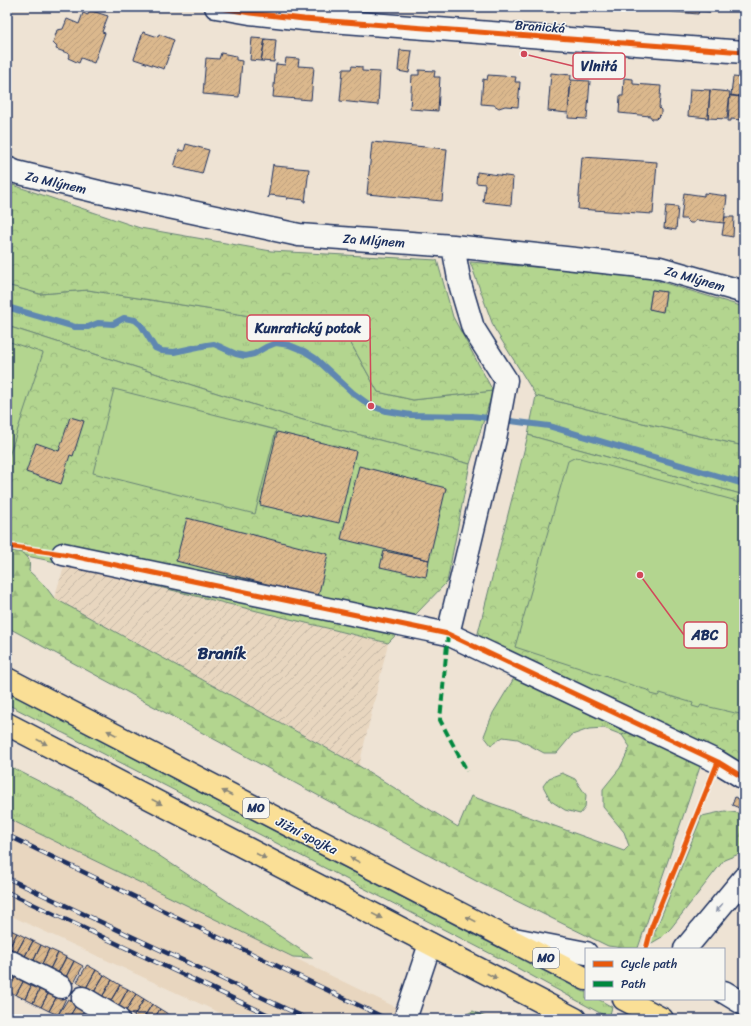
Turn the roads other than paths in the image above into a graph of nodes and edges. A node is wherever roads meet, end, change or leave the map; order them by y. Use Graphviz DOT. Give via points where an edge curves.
graph roads {
  1 [pos="216,7"];
  2 [pos="744,52"];
  3 [pos="7,168"];
  4 [pos="453,246"];
  5 [pos="744,292"];
  6 [pos="63,554"];
  7 [pos="448,634"];
  8 [pos="7,679"];
  9 [pos="7,724"];
  10 [pos="744,778"];
  11 [pos="744,878"];
  12 [pos="505,937"];
  13 [pos="430,944"];
  14 [pos="686,948"];
  15 [pos="585,953"];
  16 [pos="7,960"];
  17 [pos="585,978"];
  18 [pos="61,987"];
  19 [pos="725,993"];
  20 [pos="83,998"];
  21 [pos="626,1000"];
  22 [pos="744,1004"];
  23 [pos="407,1013"];
  24 [pos="656,1016"];
  25 [pos="118,1019"];
  26 [pos="575,1019"];
  1 -- 2 [label="street, Branická" via="304,19"];
  3 -- 4 [label="street, Za Mlýnem" via="99,192 299,235"];
  4 -- 5 [label="street, Za Mlýnem" via="660,268"];
  4 -- 7 [label="street" via="460,284 473,328 506,380 495,439"];
  6 -- 7 [label="street"];
  7 -- 10 [label="street" via="718,762"];
  12 -- 8 [label="highway, Jižní spojka / MO, one-way"];
  9 -- 13 [label="highway, one-way"];
  11 -- 14 [label="street, one-way"];
  12 -- 15 [label="street"];
  12 -- 17 [label="highway, Jižní spojka / MO"];
  13 -- 23 [label="street"];
  13 -- 26 [label="highway, one-way"];
  16 -- 18 [label="street"];
  19 -- 22 [label="street"];
  20 -- 25 [label="street"];
  21 -- 24 [label="highway"];
}
